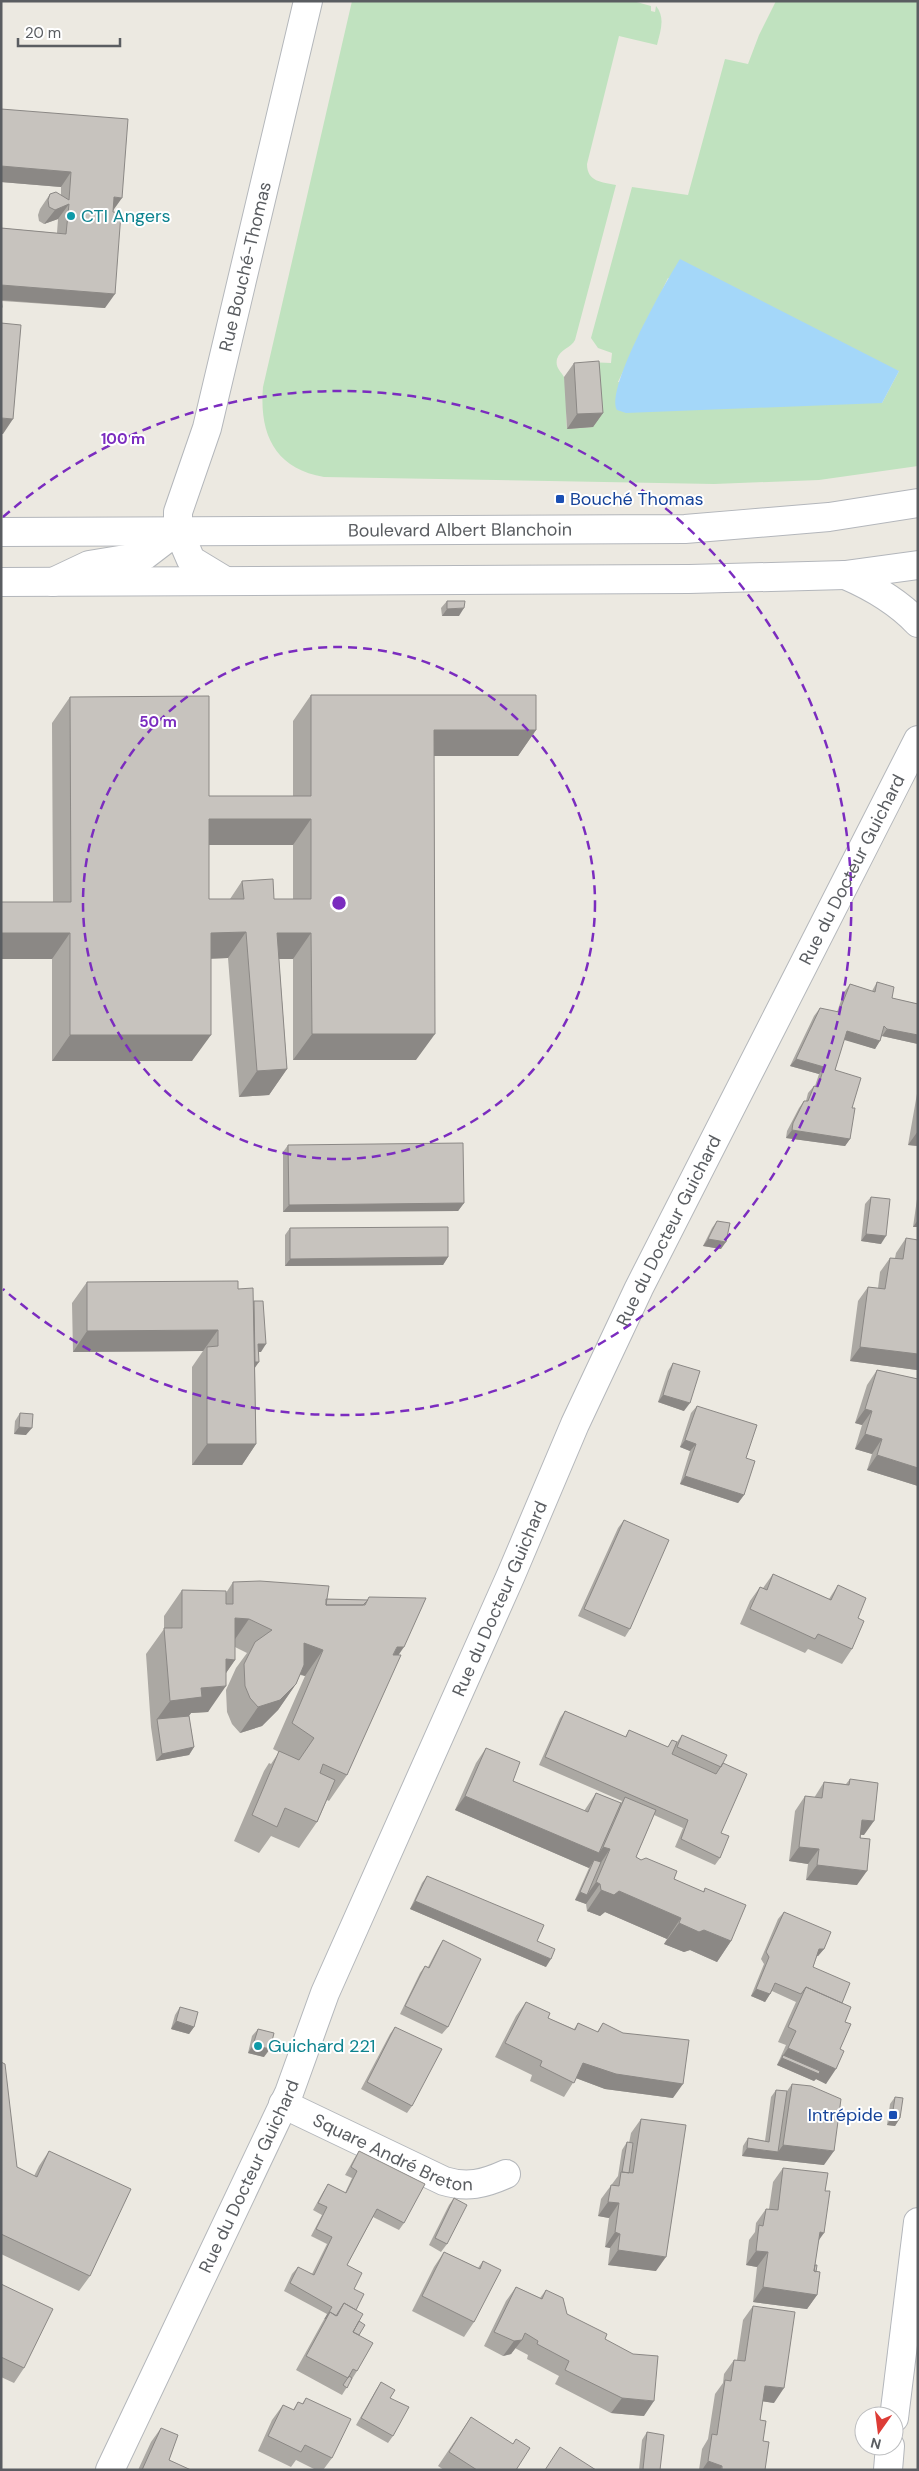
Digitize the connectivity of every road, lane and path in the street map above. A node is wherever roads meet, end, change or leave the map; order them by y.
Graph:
1 (308, 1) edge
2 (918, 502) edge
3 (178, 530) junction
4 (1, 532) edge
5 (918, 565) edge
6 (845, 575) junction
7 (224, 580) junction
8 (1, 582) edge
9 (54, 582) junction
10 (918, 623) edge
11 (918, 740) edge
12 (284, 2104) junction
13 (506, 2174) dead end
14 (918, 2222) edge
15 (910, 2351) edge
16 (897, 2406) edge
17 (889, 2456) edge
18 (110, 2470) edge
19 (888, 2470) edge

1 - 3 street, Rue Bouché-Thomas
2 - 3 street, Boulevard Albert Blanchoin
3 - 4 street, Boulevard Albert Blanchoin
3 - 7 street
3 - 9 street
5 - 6 street
6 - 7 street
6 - 10 street
7 - 9 street
8 - 9 street
11 - 12 street, Rue du Docteur Guichard
12 - 13 street, Square André Breton
12 - 18 street, Rue du Docteur Guichard
14 - 15 street
15 - 16 street
17 - 19 street

